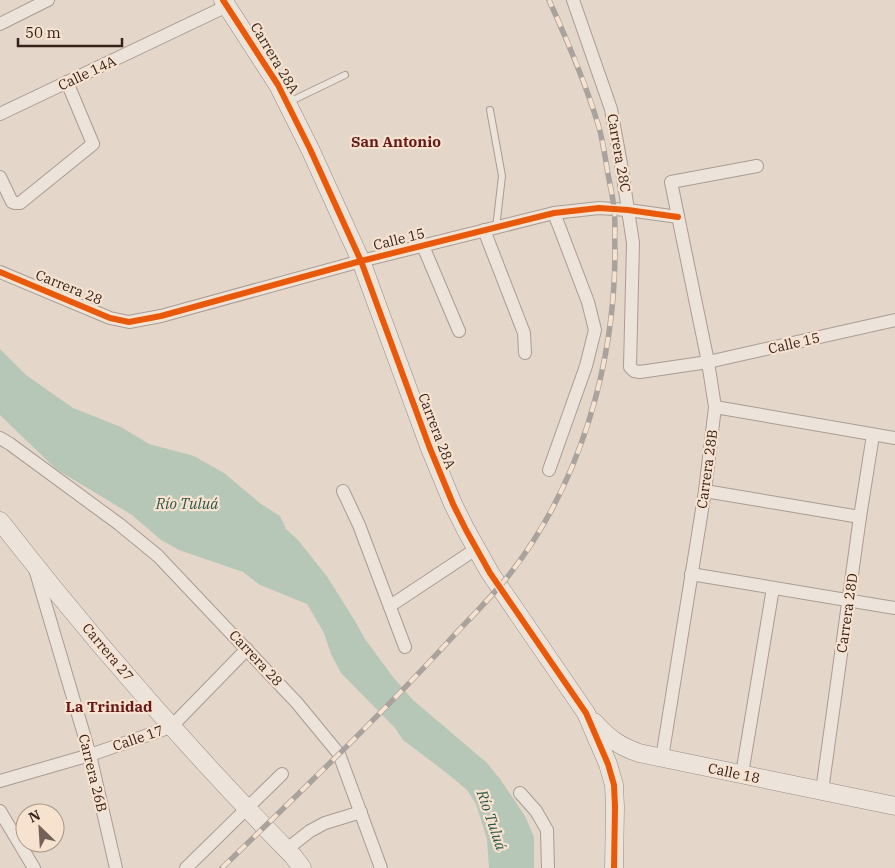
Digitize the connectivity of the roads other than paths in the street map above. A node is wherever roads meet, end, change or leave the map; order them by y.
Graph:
1 (48, 0) edge
2 (573, 0) edge
3 (225, 3) edge
4 (0, 24) edge
5 (345, 75) dead end
6 (66, 82) junction
7 (288, 103) junction
8 (490, 110) dead end
9 (0, 114) edge
10 (757, 166) dead end
11 (0, 177) edge
12 (628, 210) junction
13 (554, 213) junction
14 (678, 217) junction
15 (490, 229) junction
16 (423, 246) junction
17 (361, 261) junction
18 (0, 272) edge
19 (895, 320) edge
20 (129, 322) joint
21 (459, 331) dead end
22 (525, 353) dead end
23 (708, 362) junction
24 (634, 371) joint
25 (715, 407) junction
26 (873, 435) junction
27 (0, 438) edge
28 (895, 438) edge
29 (548, 470) dead end
30 (343, 491) dead end
31 (705, 491) junction
32 (860, 517) junction
33 (0, 521) edge
34 (476, 549) junction
35 (33, 564) junction
36 (691, 574) junction
37 (773, 588) junction
38 (848, 600) junction
39 (390, 606) junction
40 (895, 608) edge
41 (405, 647) dead end
42 (247, 649) junction
43 (586, 713) junction
44 (171, 727) junction
45 (638, 753) junction
46 (90, 755) junction
47 (662, 758) junction
48 (282, 774) dead end
49 (610, 774) junction
50 (742, 774) junction
51 (0, 780) edge
52 (822, 791) junction
53 (520, 793) dead end
54 (895, 806) edge
55 (247, 808) junction
56 (0, 811) edge
57 (361, 812) junction
58 (287, 850) junction
59 (34, 868) edge
60 (116, 868) edge
61 (186, 868) edge
62 (302, 868) edge
63 (381, 868) edge
64 (548, 868) edge
65 (614, 868) edge

1 - 4 street
2 - 12 street, Carrera 28C
3 - 6 street, Calle 14A
3 - 7 street, Carrera 28A
5 - 7 lane
6 - 9 street, Calle 14A
6 - 11 street
7 - 17 street, Carrera 28A
8 - 15 lane
10 - 14 street, Carrera 28B
12 - 13 street, Calle 15
12 - 14 street, Calle 15
12 - 24 street, Carrera 28C
13 - 15 street, Calle 15
13 - 29 street
14 - 23 street, Carrera 28B
15 - 16 street, Calle 15
15 - 22 street
16 - 17 street, Calle 15
16 - 21 street
17 - 20 street, Calle 15
17 - 34 street, Carrera 28A
18 - 20 street, Carrera 28
19 - 23 street, Calle 15
23 - 24 street, Calle 15
23 - 25 street, Carrera 28B
25 - 26 street
25 - 31 street, Carrera 28B
26 - 28 street
26 - 32 street, Carrera 28D
27 - 42 street, Carrera 28
30 - 39 street
31 - 32 street
31 - 36 street, Carrera 28B
32 - 38 street, Carrera 28D
33 - 35 street, Carrera 27
34 - 39 street
34 - 43 street, Carrera 28A
35 - 44 street, Carrera 27
35 - 46 street, Carrera 26B
36 - 37 street
36 - 47 street, Carrera 28B
37 - 38 street
37 - 50 street
38 - 40 street
38 - 52 street, Carrera 28D
39 - 41 street
42 - 44 street, Calle 17
42 - 57 street, Carrera 28
43 - 45 street, Calle 18
43 - 49 street, Carrera 28A
44 - 46 street, Calle 17
44 - 55 street, Carrera 27
45 - 47 street, Calle 18
45 - 49 street
46 - 51 street, Calle 17
46 - 60 street, Carrera 26B
47 - 50 street, Calle 18
48 - 55 street
49 - 65 street, Carrera 28A
50 - 52 street, Calle 18
52 - 54 street, Calle 18
53 - 64 street
55 - 58 street, Carrera 27
55 - 61 street
56 - 59 street
57 - 58 street
57 - 63 street, Carrera 28
58 - 62 street, Carrera 27

